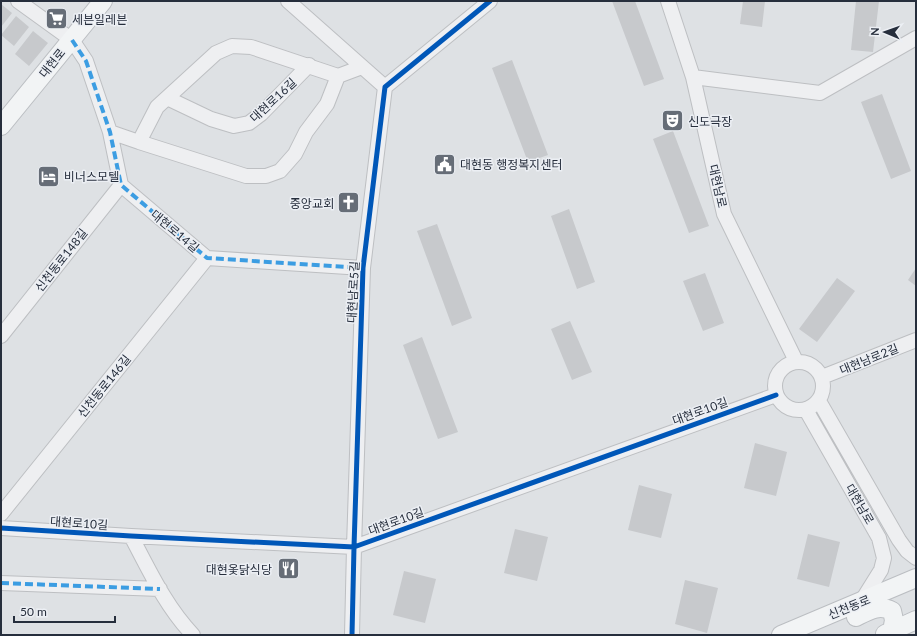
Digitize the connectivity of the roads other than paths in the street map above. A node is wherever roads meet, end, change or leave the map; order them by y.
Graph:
1 (18, 1) edge
2 (103, 1) edge
3 (288, 1) edge
4 (490, 1) edge
5 (668, 1) edge
6 (916, 38) edge
7 (72, 40) junction
8 (309, 66) junction
9 (362, 67) junction
10 (338, 76) junction
11 (693, 77) junction
12 (385, 87) junction
13 (167, 98) junction
14 (1, 126) edge
15 (110, 132) junction
16 (139, 142) junction
17 (121, 185) junction
18 (207, 258) junction
19 (363, 268) junction
20 (1, 336) edge
21 (916, 340) edge
22 (796, 361) junction
23 (822, 377) junction
24 (776, 394) junction
25 (819, 401) junction
26 (806, 410) junction
27 (1, 514) edge
28 (1, 528) edge
29 (130, 536) junction
30 (354, 547) junction
31 (916, 558) edge
32 (916, 578) edge
33 (1, 583) edge
34 (160, 589) junction
35 (862, 602) junction
36 (916, 620) edge
37 (887, 633) edge
38 (193, 635) edge
39 (352, 635) edge
40 (781, 635) edge
41 (813, 635) edge

1 - 7 street
2 - 7 main road, 대현로
3 - 9 street
4 - 12 street
5 - 11 street, 대현남로
6 - 11 street
7 - 14 main road, 대현로
7 - 15 street
8 - 10 street, 대현로16길
8 - 13 street, 대현로16길
8 - 13 street, 대현로16길
9 - 10 street
9 - 12 street
10 - 16 street
11 - 22 street, 대현남로
12 - 19 street, 대현남로5길
13 - 16 street, 대현로16길
15 - 16 street
15 - 17 street
17 - 18 street, 대현로14길
17 - 20 street, 신천동로148길
18 - 19 street, 대현로14길
18 - 27 street, 신천동로146길
19 - 30 street, 대현남로5길
21 - 23 street, 대현남로2길
22 - 23 street
22 - 24 street
23 - 25 street
24 - 26 street
24 - 30 street, 대현로10길
25 - 26 street
25 - 31 street, 대현남로
26 - 35 street, 대현남로
28 - 29 street, 대현로10길
29 - 30 street, 대현로10길
29 - 34 street
30 - 39 street, 대현남로5길
32 - 35 main road, 신천동로
33 - 34 street
34 - 38 street
35 - 40 main road, 신천동로
36 - 37 main road
37 - 41 main road

